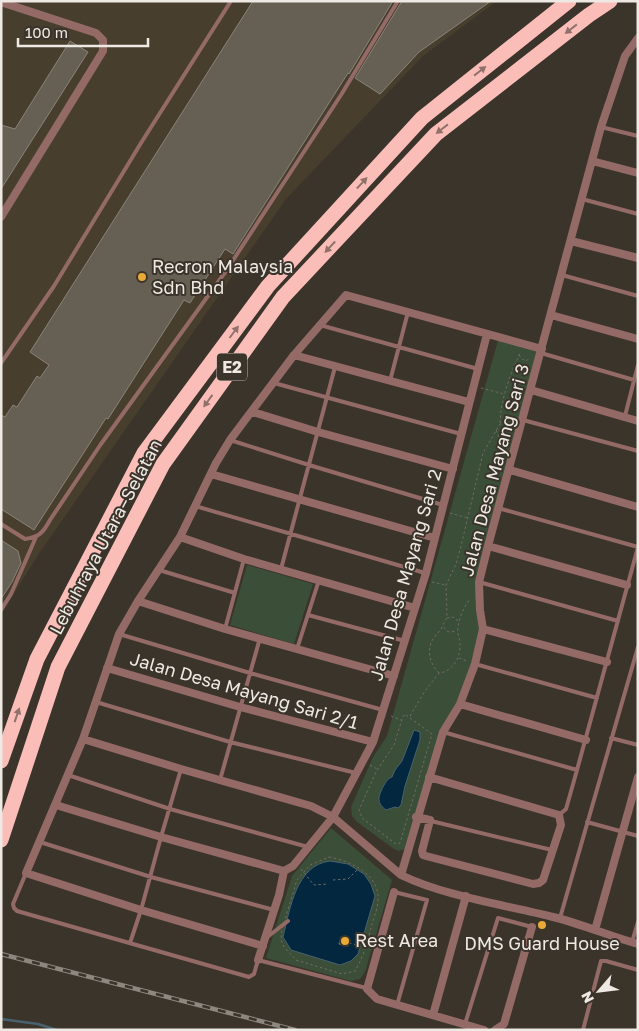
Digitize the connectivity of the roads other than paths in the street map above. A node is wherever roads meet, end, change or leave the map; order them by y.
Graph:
1 (231, 1) edge
2 (398, 1) edge
3 (569, 1) edge
4 (610, 1) edge
5 (1, 2) edge
6 (638, 38) edge
7 (601, 127) junction
8 (638, 136) edge
9 (592, 161) junction
10 (638, 173) edge
11 (582, 199) junction
12 (638, 214) edge
13 (1, 217) edge
14 (571, 241) junction
15 (638, 258) edge
16 (562, 275) junction
17 (638, 296) edge
18 (408, 312) junction
19 (551, 315) junction
20 (320, 325) junction
21 (487, 334) junction
22 (638, 339) edge
23 (399, 347) junction
24 (541, 351) junction
25 (294, 356) junction
26 (1, 363) edge
27 (638, 365) edge
28 (335, 366) junction
29 (478, 369) junction
30 (634, 380) junction
31 (390, 381) junction
32 (274, 383) junction
33 (531, 390) junction
34 (327, 397) junction
35 (470, 402) junction
36 (253, 412) junction
37 (624, 416) junction
38 (523, 420) junction
39 (638, 421) edge
40 (318, 432) junction
41 (461, 434) junction
42 (230, 440) junction
43 (638, 450) edge
44 (309, 465) junction
45 (453, 469) junction
46 (510, 470) junction
47 (210, 474) junction
48 (299, 500) junction
49 (195, 506) junction
50 (638, 506) edge
51 (443, 508) junction
52 (498, 508) junction
53 (1, 524) edge
54 (290, 534) junction
55 (180, 537) junction
56 (36, 538) junction
57 (435, 538) junction
58 (488, 546) junction
59 (638, 547) edge
60 (244, 559) junction
61 (281, 569) junction
62 (159, 570) junction
63 (425, 577) junction
64 (319, 580) junction
65 (479, 582) junction
66 (628, 585) junction
67 (235, 593) junction
68 (138, 601) junction
69 (415, 608) junction
70 (1, 610) edge
71 (308, 615) junction
72 (618, 621) junction
73 (483, 628) junction
74 (225, 629) junction
75 (118, 634) junction
76 (260, 638) junction
77 (404, 641) junction
78 (638, 647) edge
79 (297, 648) junction
80 (607, 662) junction
81 (475, 664) junction
82 (106, 668) junction
83 (250, 673) junction
84 (394, 676) junction
85 (597, 698) junction
86 (96, 702) junction
87 (460, 704) junction
88 (240, 707) junction
89 (383, 711) junction
90 (442, 732) junction
91 (611, 738) junction
92 (83, 739) junction
93 (586, 740) junction
94 (230, 742) junction
95 (373, 742) junction
96 (638, 745) edge
97 (1, 762) edge
98 (181, 770) junction
99 (578, 770) junction
100 (356, 773) junction
101 (68, 775) junction
102 (638, 777) edge
103 (429, 778) junction
104 (220, 780) junction
105 (56, 805) junction
106 (170, 809) junction
107 (558, 815) junction
108 (333, 817) junction
109 (416, 817) junction
110 (430, 820) junction
111 (587, 822) junction
112 (622, 831) junction
113 (638, 836) edge
114 (161, 837) junction
115 (1, 840) edge
116 (40, 842) junction
117 (308, 847) junction
118 (552, 850) junction
119 (284, 871) junction
120 (26, 873) junction
121 (401, 875) junction
122 (151, 877) junction
123 (394, 892) joint
124 (466, 896) junction
125 (141, 910) junction
126 (274, 910) junction
127 (560, 918) junction
128 (288, 921) dead end
129 (638, 922) edge
130 (532, 927) joint
131 (595, 930) junction
132 (264, 942) junction
133 (130, 943) junction
134 (635, 943) edge
135 (258, 960) junction
136 (638, 970) edge
137 (367, 989) junction
138 (398, 1005) junction
139 (433, 1015) junction
140 (465, 1024) junction
141 (484, 1030) edge
142 (494, 1030) edge
143 (583, 1030) edge

1 - 26 lane
2 - 56 lane
97 -> 3 highway, Lebuhraya Utara–Selatan / E2
4 -> 115 highway, Lebuhraya Utara–Selatan / E2
5 - 13 street
6 - 7 street, Jalan Desa Mayang Sari 3
7 - 8 lane
7 - 9 street, Jalan Desa Mayang Sari 3
9 - 10 street
9 - 11 street, Jalan Desa Mayang Sari 3
11 - 12 lane
11 - 14 street, Jalan Desa Mayang Sari 3
14 - 15 street
14 - 16 street, Jalan Desa Mayang Sari 3
16 - 17 lane
16 - 19 street, Jalan Desa Mayang Sari 3
18 - 20 street
18 - 21 street
18 - 23 lane
19 - 22 street
19 - 24 street, Jalan Desa Mayang Sari 3
20 - 23 lane
20 - 25 street
21 - 24 street
21 - 29 street, Jalan Desa Mayang Sari 2
23 - 29 lane
23 - 31 lane
24 - 30 lane
24 - 33 street, Jalan Desa Mayang Sari 3
25 - 28 street
25 - 32 street
27 - 30 lane
28 - 31 street
28 - 34 lane
29 - 35 street, Jalan Desa Mayang Sari 2
30 - 37 lane
31 - 35 street
32 - 34 lane
32 - 36 street
33 - 37 street
33 - 38 street, Jalan Desa Mayang Sari 3
34 - 40 lane
34 - 41 lane
35 - 41 street, Jalan Desa Mayang Sari 2
36 - 40 street
36 - 42 street
37 - 39 street
38 - 43 lane
38 - 46 street, Jalan Desa Mayang Sari 3
40 - 44 lane
40 - 45 street
41 - 45 street, Jalan Desa Mayang Sari 2
42 - 44 lane
42 - 47 street
44 - 48 lane
44 - 51 lane
45 - 51 street, Jalan Desa Mayang Sari 2
46 - 50 street
46 - 52 street, Jalan Desa Mayang Sari 3
47 - 48 street
47 - 49 street
48 - 54 lane
48 - 57 street
49 - 54 lane
49 - 55 street
51 - 57 street, Jalan Desa Mayang Sari 2
52 - 58 street, Jalan Desa Mayang Sari 3
52 - 59 lane
53 - 56 lane
54 - 61 lane
54 - 63 lane
55 - 60 street
55 - 62 street
56 - 70 lane
57 - 63 street, Jalan Desa Mayang Sari 2
58 - 65 street, Jalan Desa Mayang Sari 3
58 - 66 street
59 - 66 lane
60 - 61 street
60 - 67 lane
61 - 64 street
62 - 67 lane
62 - 68 street
63 - 69 street, Jalan Desa Mayang Sari 2
64 - 69 street
64 - 71 lane
65 - 72 lane
65 - 73 street, Jalan Desa Mayang Sari 3
66 - 72 lane
67 - 74 lane
68 - 74 street
68 - 75 street
69 - 77 street, Jalan Desa Mayang Sari 2
71 - 77 lane
71 - 79 lane
72 - 80 lane
73 - 80 street
73 - 81 street, Jalan Desa Mayang Sari 3
74 - 76 street
75 - 82 street
75 - 83 lane
76 - 79 street
76 - 83 lane
77 - 84 street, Jalan Desa Mayang Sari 2
78 - 91 lane
79 - 84 street
80 - 85 lane
81 - 85 lane
81 - 87 street, Jalan Desa Mayang Sari 3
82 - 86 street
82 - 88 street, Jalan Desa Mayang Sari 2/1
83 - 88 lane
83 - 89 lane
84 - 89 street, Jalan Desa Mayang Sari 2
85 - 93 lane
86 - 92 street
86 - 94 lane
87 - 90 street, Jalan Desa Mayang Sari 3
87 - 93 street
88 - 94 lane
88 - 95 street, Jalan Desa Mayang Sari 2/1
89 - 95 street, Jalan Desa Mayang Sari 2
90 - 99 lane
90 - 103 street, Jalan Desa Mayang Sari 3
91 - 96 lane
91 - 111 lane
92 - 98 street
92 - 101 street
93 - 99 lane
94 - 100 lane
94 - 104 lane
95 - 100 street, Jalan Desa Mayang Sari 2
98 - 104 street
98 - 106 lane
99 - 107 lane
100 - 108 street, Jalan Desa Mayang Sari 2
101 - 105 street
101 - 106 lane
102 - 112 street
103 - 107 street
103 - 109 street, Jalan Desa Mayang Sari 3
104 - 108 street
105 - 114 street
105 - 116 street
106 - 114 lane
106 - 117 lane
107 - 118 street
108 - 117 street, Jalan Desa Mayang Sari 2
108 - 121 street
109 - 110 street
109 - 121 street, Jalan Desa Mayang Sari 3
110 - 118 lane
110 - 118 street
111 - 112 lane
111 - 127 lane
112 - 113 lane
112 - 131 street
114 - 119 street
114 - 122 lane
116 - 120 street
116 - 122 lane
117 - 119 street, Jalan Desa Mayang Sari 2
119 - 126 street
120 - 125 street
120 - 133 lane
121 - 124 street
122 - 125 lane
122 - 126 lane
123 - 137 street
123 - 138 lane
124 - 127 street
124 - 139 street
125 - 132 street
125 - 133 lane
126 - 132 street
127 - 131 street
128 - 132 lane
129 - 134 lane
130 - 140 lane
130 - 142 street
131 - 134 street
132 - 135 street
133 - 135 lane
135 - 137 lane
136 - 143 lane
137 - 138 street
138 - 139 street
139 - 140 street
140 - 141 street

